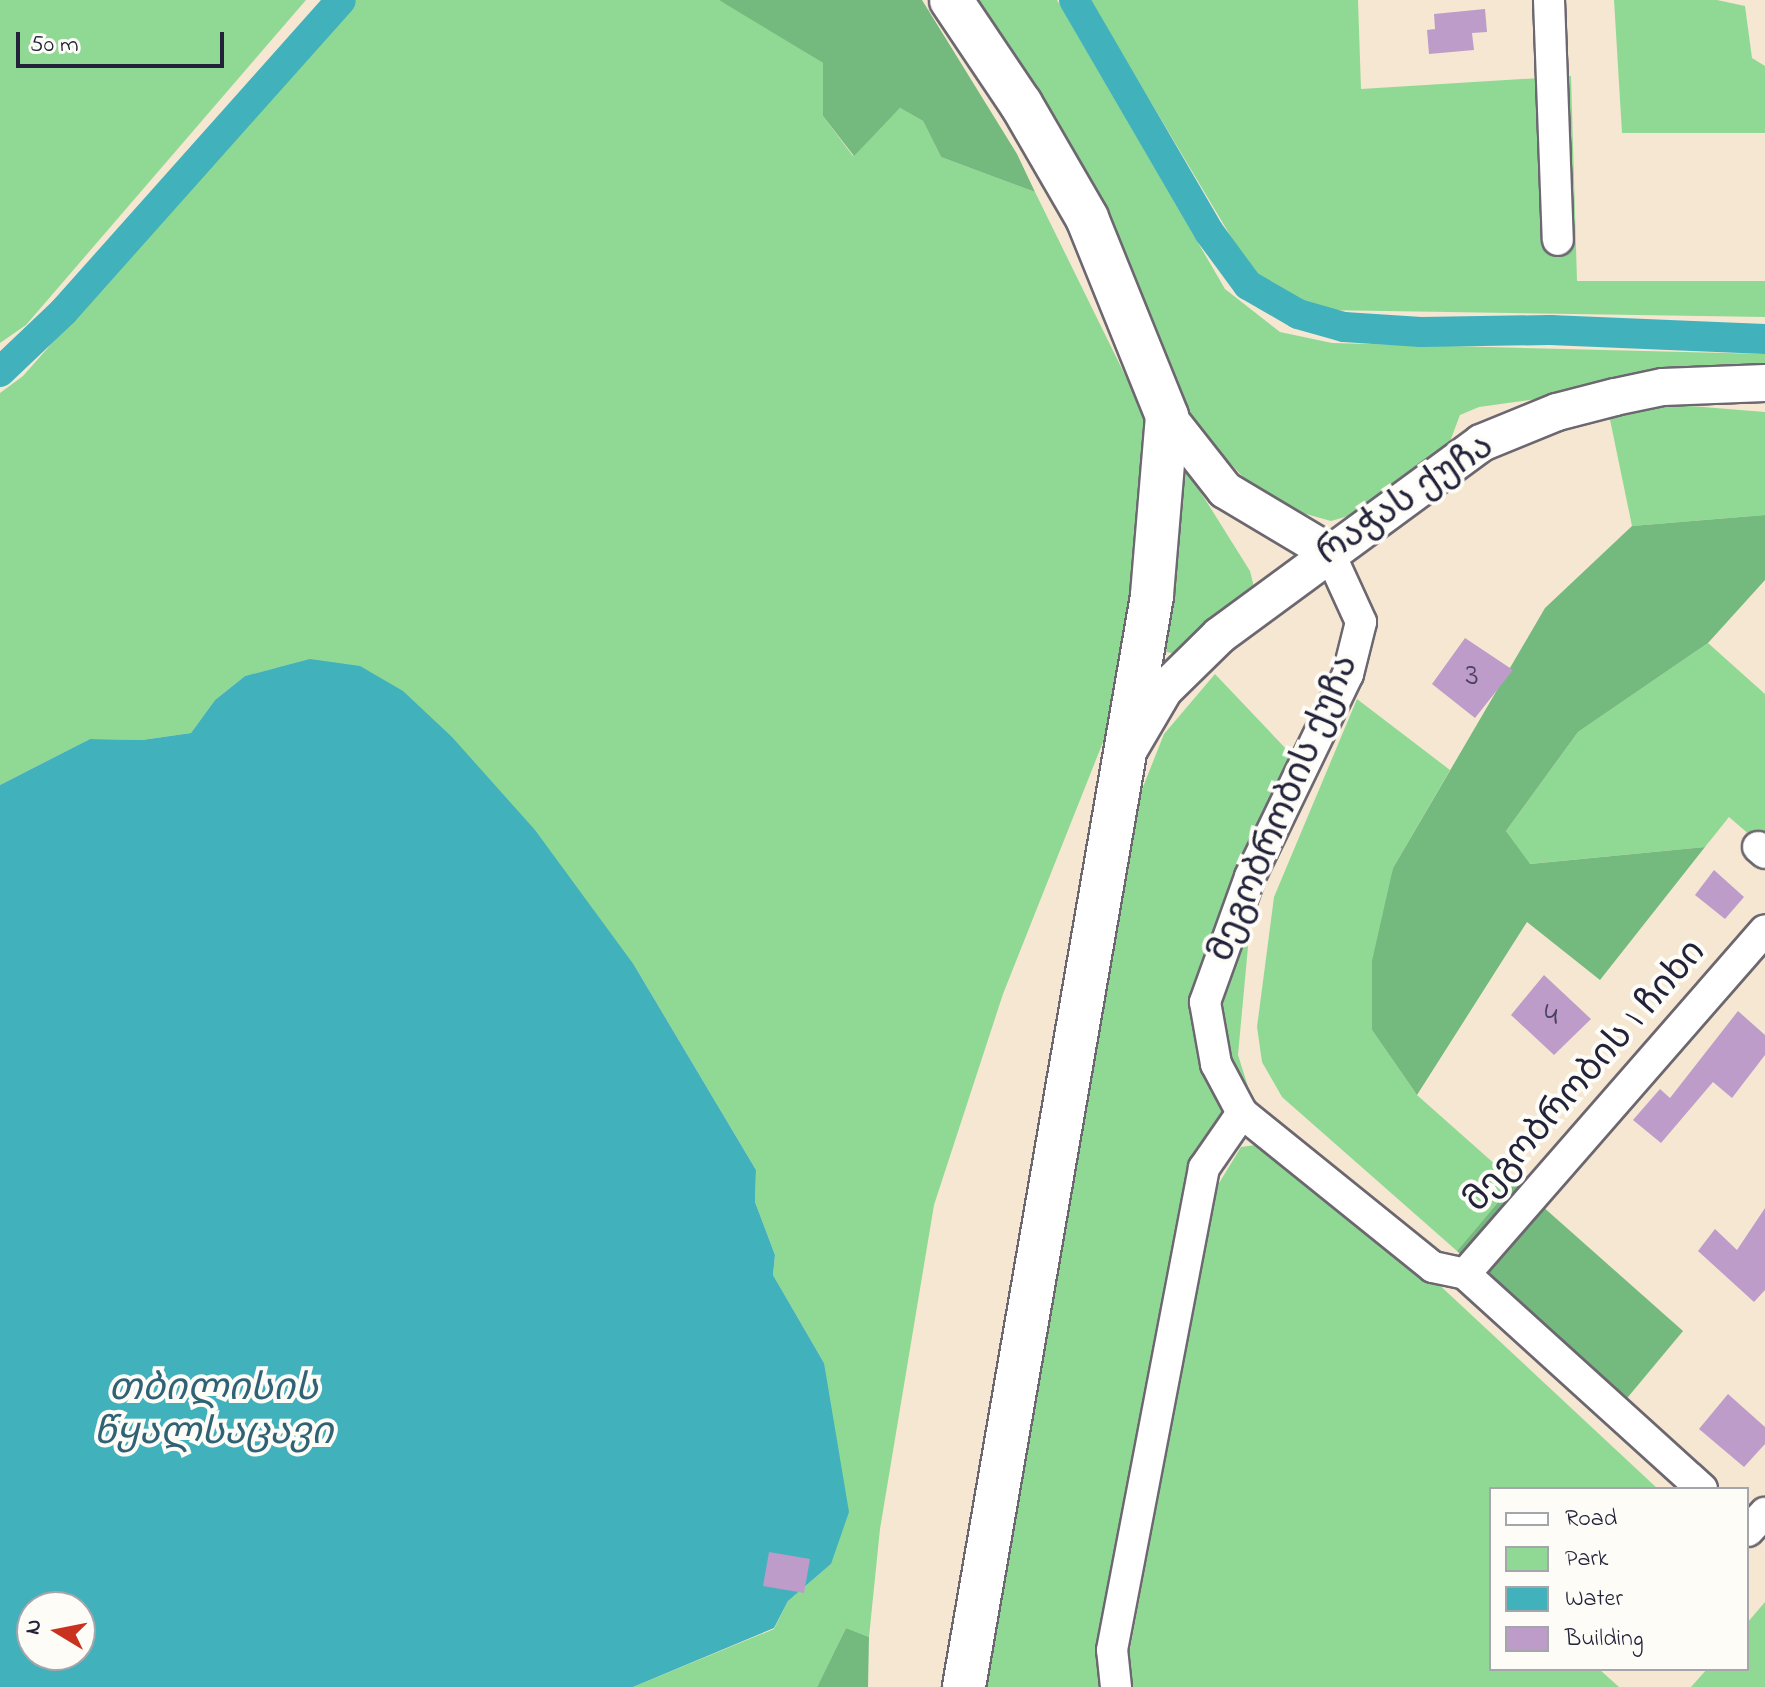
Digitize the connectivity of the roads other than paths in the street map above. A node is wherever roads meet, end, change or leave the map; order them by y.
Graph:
1 (951, 0) edge
2 (1549, 0) edge
3 (1558, 240) dead end
4 (1765, 383) edge
5 (1167, 416) junction
6 (1329, 552) junction
7 (1124, 758) junction
8 (1765, 930) edge
9 (1242, 1113) junction
10 (1465, 1274) junction
11 (1700, 1487) edge
12 (1765, 1513) edge
13 (1749, 1530) edge
14 (1749, 1532) edge
15 (1765, 1546) edge
16 (964, 1687) edge
17 (1116, 1687) edge

1 - 5 main road
2 - 3 street
4 - 6 street, რაჭას ქუჩა
5 - 6 street
5 - 7 main road
6 - 7 street, რაჭას ქუჩა
6 - 9 street, მეგობრობის ქუჩა
7 - 16 main road
8 - 10 street, მეგობრობის I ჩიხი
9 - 10 street, მეგობრობის ქუჩა
9 - 17 street
10 - 11 street, მეგობრობის ქუჩა
12 - 13 street
14 - 15 street

